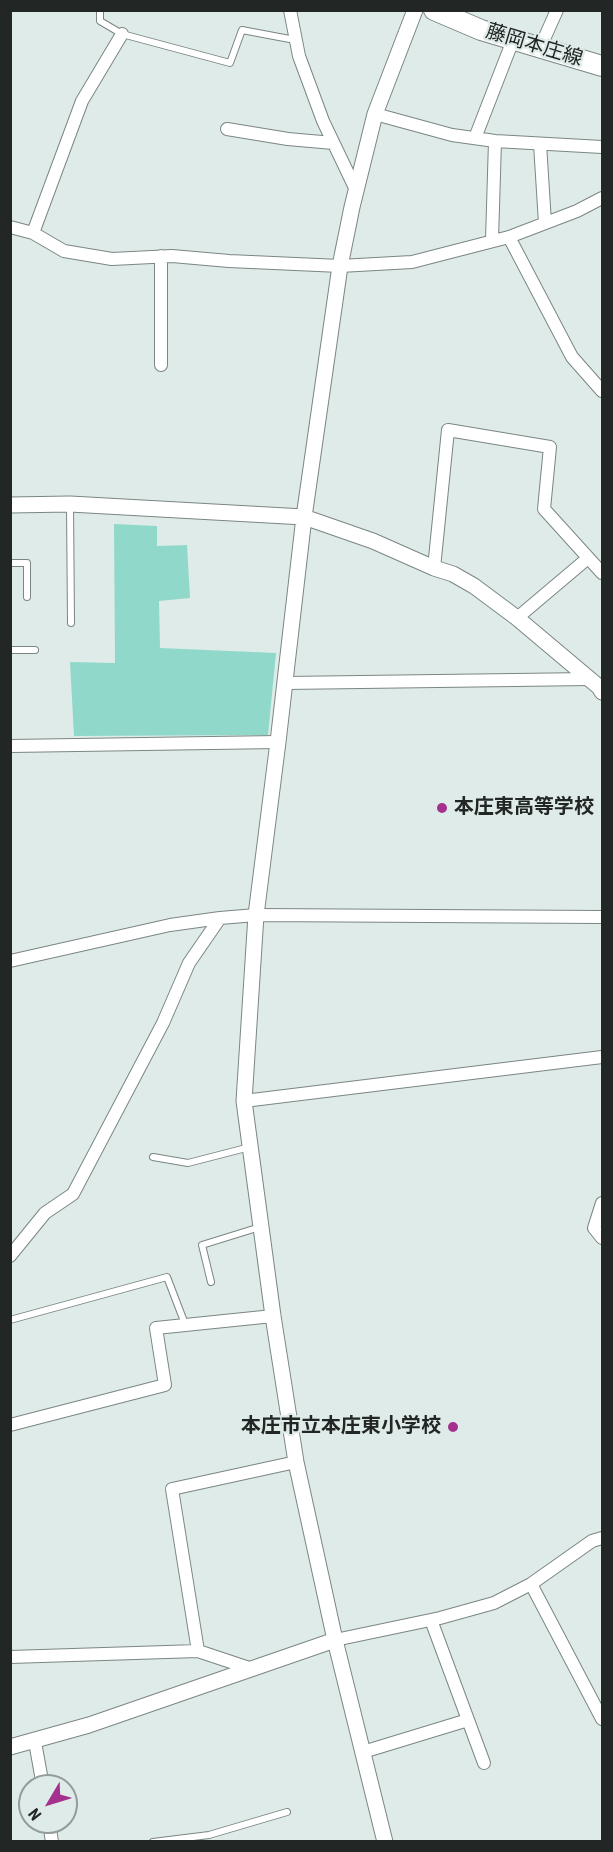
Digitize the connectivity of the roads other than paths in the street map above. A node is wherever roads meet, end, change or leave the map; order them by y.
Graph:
1 (100, 10) edge
2 (290, 10) edge
3 (415, 10) edge
4 (434, 10) edge
5 (557, 10) edge
6 (122, 34) junction
7 (295, 40) junction
8 (513, 40) junction
9 (540, 48) junction
10 (603, 66) edge
11 (375, 114) junction
12 (227, 129) dead end
13 (475, 138) junction
14 (495, 141) junction
15 (333, 143) junction
16 (540, 144) junction
17 (603, 147) edge
18 (356, 190) junction
19 (603, 198) edge
20 (545, 223) junction
21 (10, 227) edge
22 (33, 233) junction
23 (510, 237) junction
24 (492, 240) junction
25 (161, 256) junction
26 (340, 266) junction
27 (160, 365) dead end
28 (603, 391) edge
29 (70, 504) junction
30 (10, 505) edge
31 (304, 517) junction
32 (588, 558) junction
33 (10, 563) edge
34 (434, 568) junction
35 (603, 573) edge
36 (27, 597) dead end
37 (517, 618) junction
38 (71, 623) dead end
39 (10, 650) edge
40 (35, 650) dead end
41 (590, 680) junction
42 (285, 683) junction
43 (603, 692) edge
44 (278, 742) junction
45 (10, 746) edge
46 (256, 915) junction
47 (603, 917) edge
48 (220, 918) junction
49 (10, 961) edge
50 (603, 1057) edge
51 (244, 1101) junction
52 (250, 1146) junction
53 (153, 1157) dead end
54 (603, 1203) edge
55 (261, 1227) junction
56 (603, 1238) edge
57 (10, 1256) edge
58 (212, 1282) dead end
59 (273, 1316) junction
60 (10, 1320) edge
61 (185, 1325) junction
62 (10, 1425) edge
63 (296, 1462) junction
64 (603, 1538) edge
65 (531, 1584) junction
66 (430, 1620) junction
67 (335, 1640) junction
68 (198, 1651) junction
69 (10, 1657) edge
70 (252, 1669) junction
71 (603, 1719) edge
72 (468, 1720) junction
73 (35, 1742) junction
74 (10, 1748) edge
75 (363, 1752) junction
76 (483, 1763) dead end
77 (41, 1774) edge
78 (287, 1812) dead end
79 (153, 1842) edge
80 (385, 1842) edge

1 - 6 lane
2 - 7 street
3 - 11 street
4 - 8 main road, 藤岡本庄線
5 - 9 street
6 - 7 lane
6 - 22 street
7 - 15 street
8 - 9 main road, 藤岡本庄線
8 - 13 street
9 - 10 main road, 藤岡本庄線
11 - 13 street
11 - 18 street
12 - 15 street
13 - 14 street
14 - 16 street
14 - 24 street
15 - 18 street
16 - 17 street
16 - 20 street
18 - 26 street
19 - 20 street
20 - 23 street
21 - 22 street
22 - 25 street
23 - 24 street
23 - 28 street
24 - 26 street
25 - 26 street
25 - 27 street
26 - 31 street
29 - 30 street
29 - 31 street
29 - 38 lane
31 - 34 street
31 - 42 street
32 - 34 street
32 - 35 street
32 - 37 street
33 - 36 lane
34 - 37 street
37 - 41 street
39 - 40 lane
41 - 42 street
41 - 43 street
42 - 44 street
44 - 45 street
44 - 46 street
46 - 47 street
46 - 48 street
46 - 51 street
48 - 49 street
48 - 57 street
50 - 51 street
51 - 52 street
52 - 53 lane
52 - 55 street
54 - 56 street
55 - 58 lane
55 - 59 street
59 - 61 street
59 - 63 street
60 - 61 lane
61 - 62 street
63 - 67 street
63 - 68 street
64 - 65 street
65 - 66 street
65 - 71 street
66 - 67 street
66 - 72 street
67 - 70 street
67 - 75 street
68 - 69 street
68 - 70 street
70 - 73 street
72 - 75 street
72 - 76 street
73 - 74 street
73 - 77 street
75 - 80 street
78 - 79 lane

